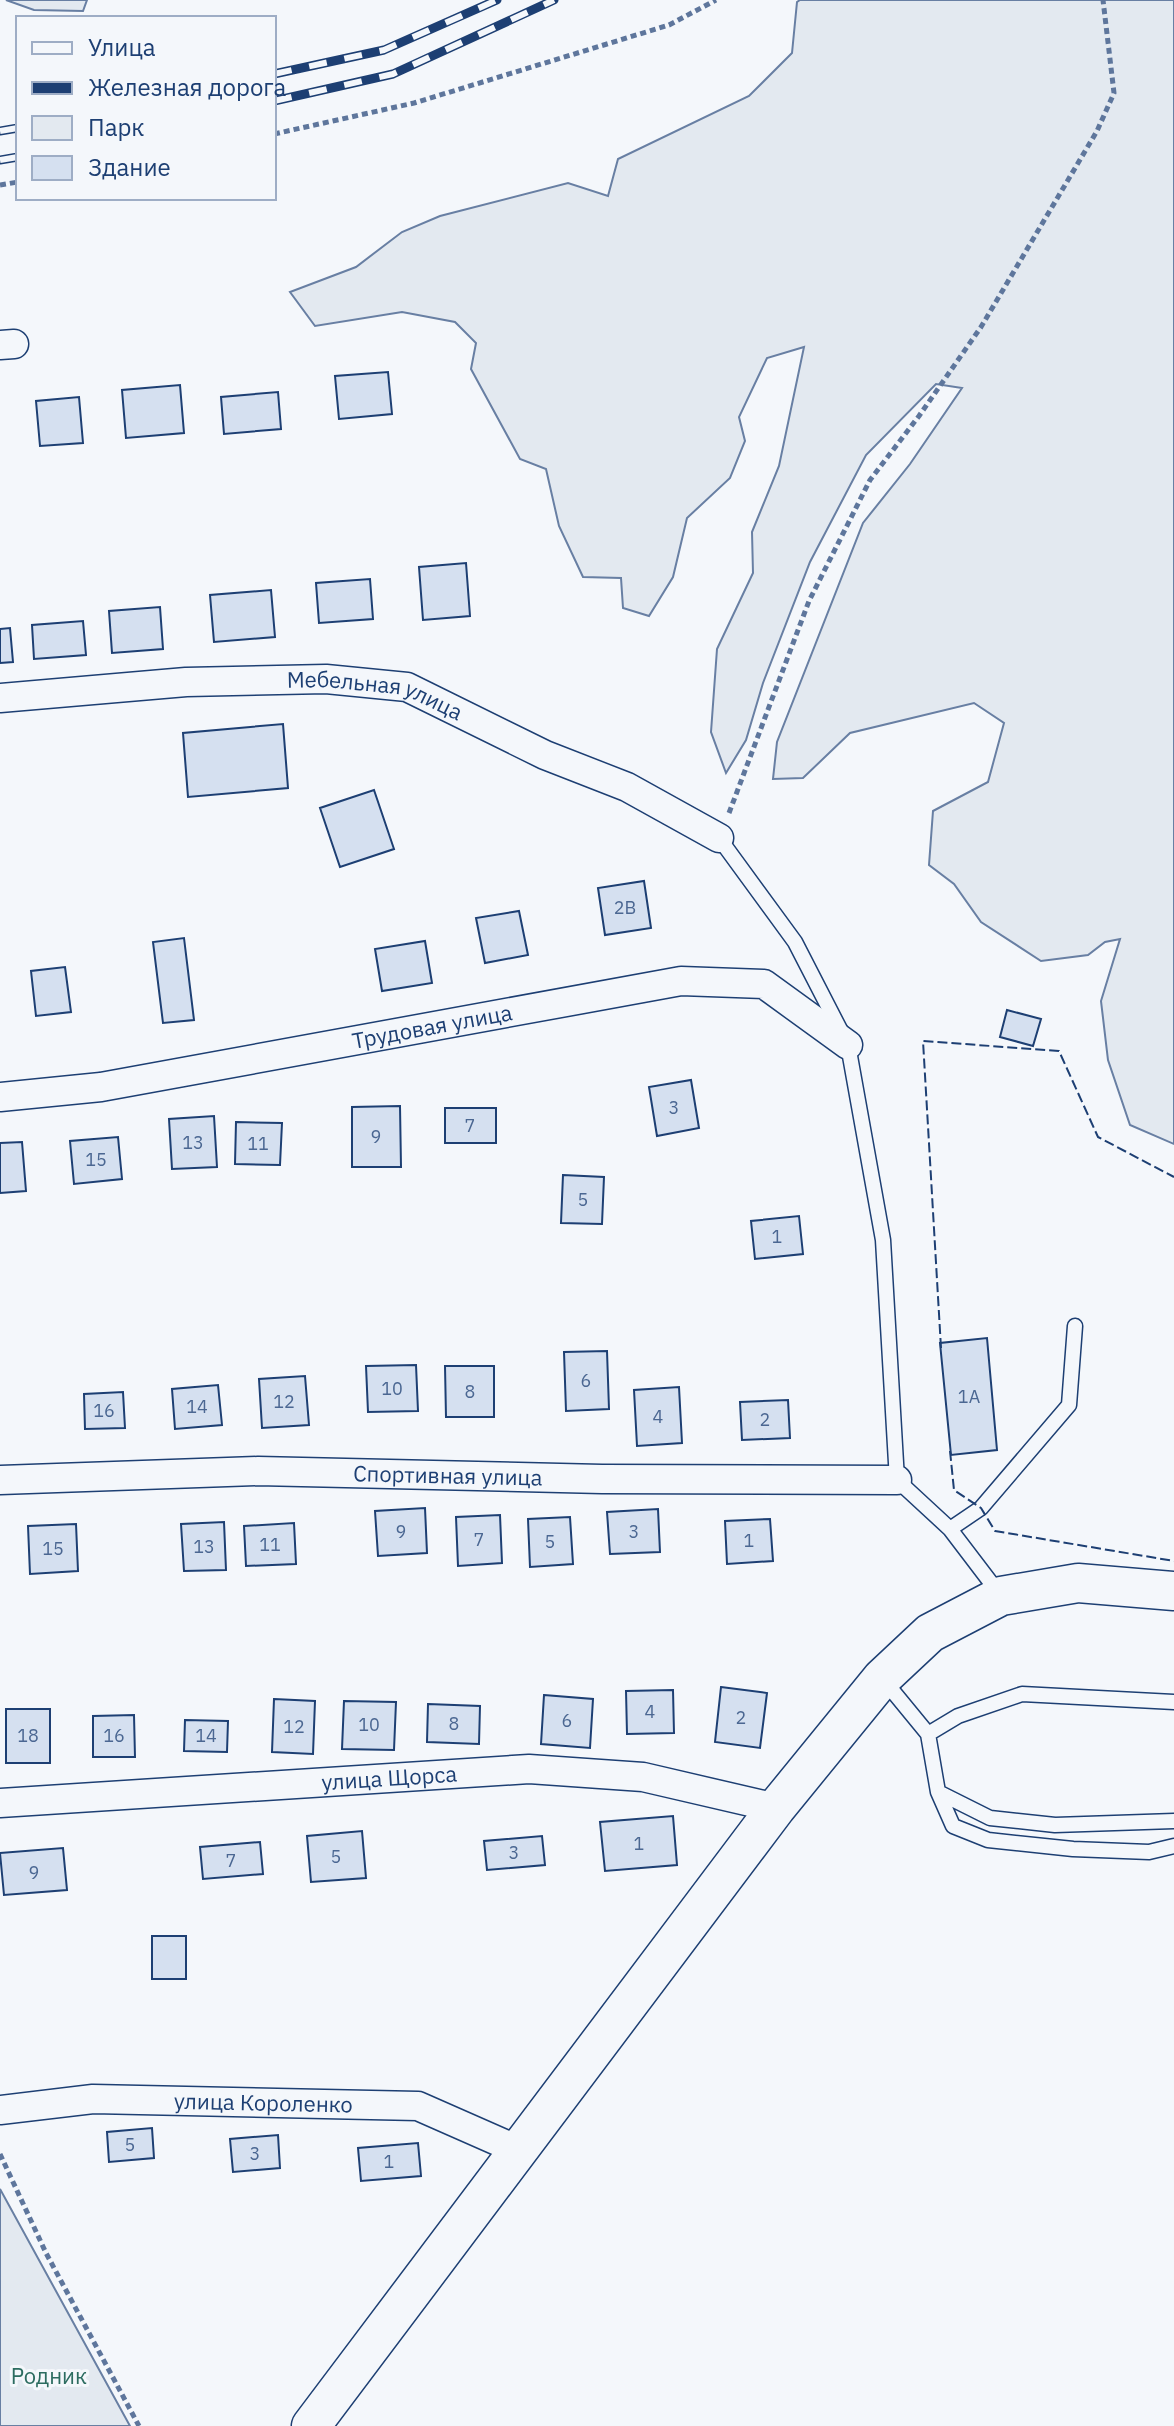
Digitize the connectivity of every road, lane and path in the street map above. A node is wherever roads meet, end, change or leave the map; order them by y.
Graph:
1 (716, 0) edge
2 (1103, 0) edge
3 (276, 134) edge
4 (0, 698) edge
5 (719, 838) junction
6 (848, 1045) junction
7 (0, 1097) edge
8 (1075, 1326) dead end
9 (0, 1480) edge
10 (897, 1480) junction
11 (950, 1529) junction
12 (1174, 1591) edge
13 (1001, 1596) junction
14 (882, 1678) junction
15 (1174, 1702) edge
16 (928, 1734) junction
17 (938, 1792) junction
18 (0, 1803) edge
19 (776, 1808) junction
20 (1174, 1821) edge
21 (1174, 1846) edge
22 (0, 2110) edge
23 (518, 2150) junction
24 (0, 2154) edge
25 (139, 2426) edge
26 (311, 2426) edge

1 - 3 path
2 - 5 path
4 - 5 street, Мебельная улица
5 - 6 lane
6 - 7 street, Трудовая улица
6 - 10 lane
8 - 11 lane
9 - 10 street, Спортивная улица
10 - 11 lane
11 - 13 lane
12 - 13 main road
13 - 14 main road
14 - 16 lane
14 - 19 main road
15 - 16 lane
16 - 17 lane
17 - 20 lane
17 - 21 lane
18 - 19 street, улица Щорса
19 - 23 main road
22 - 23 street, улица Короленко
23 - 26 main road
24 - 25 path

